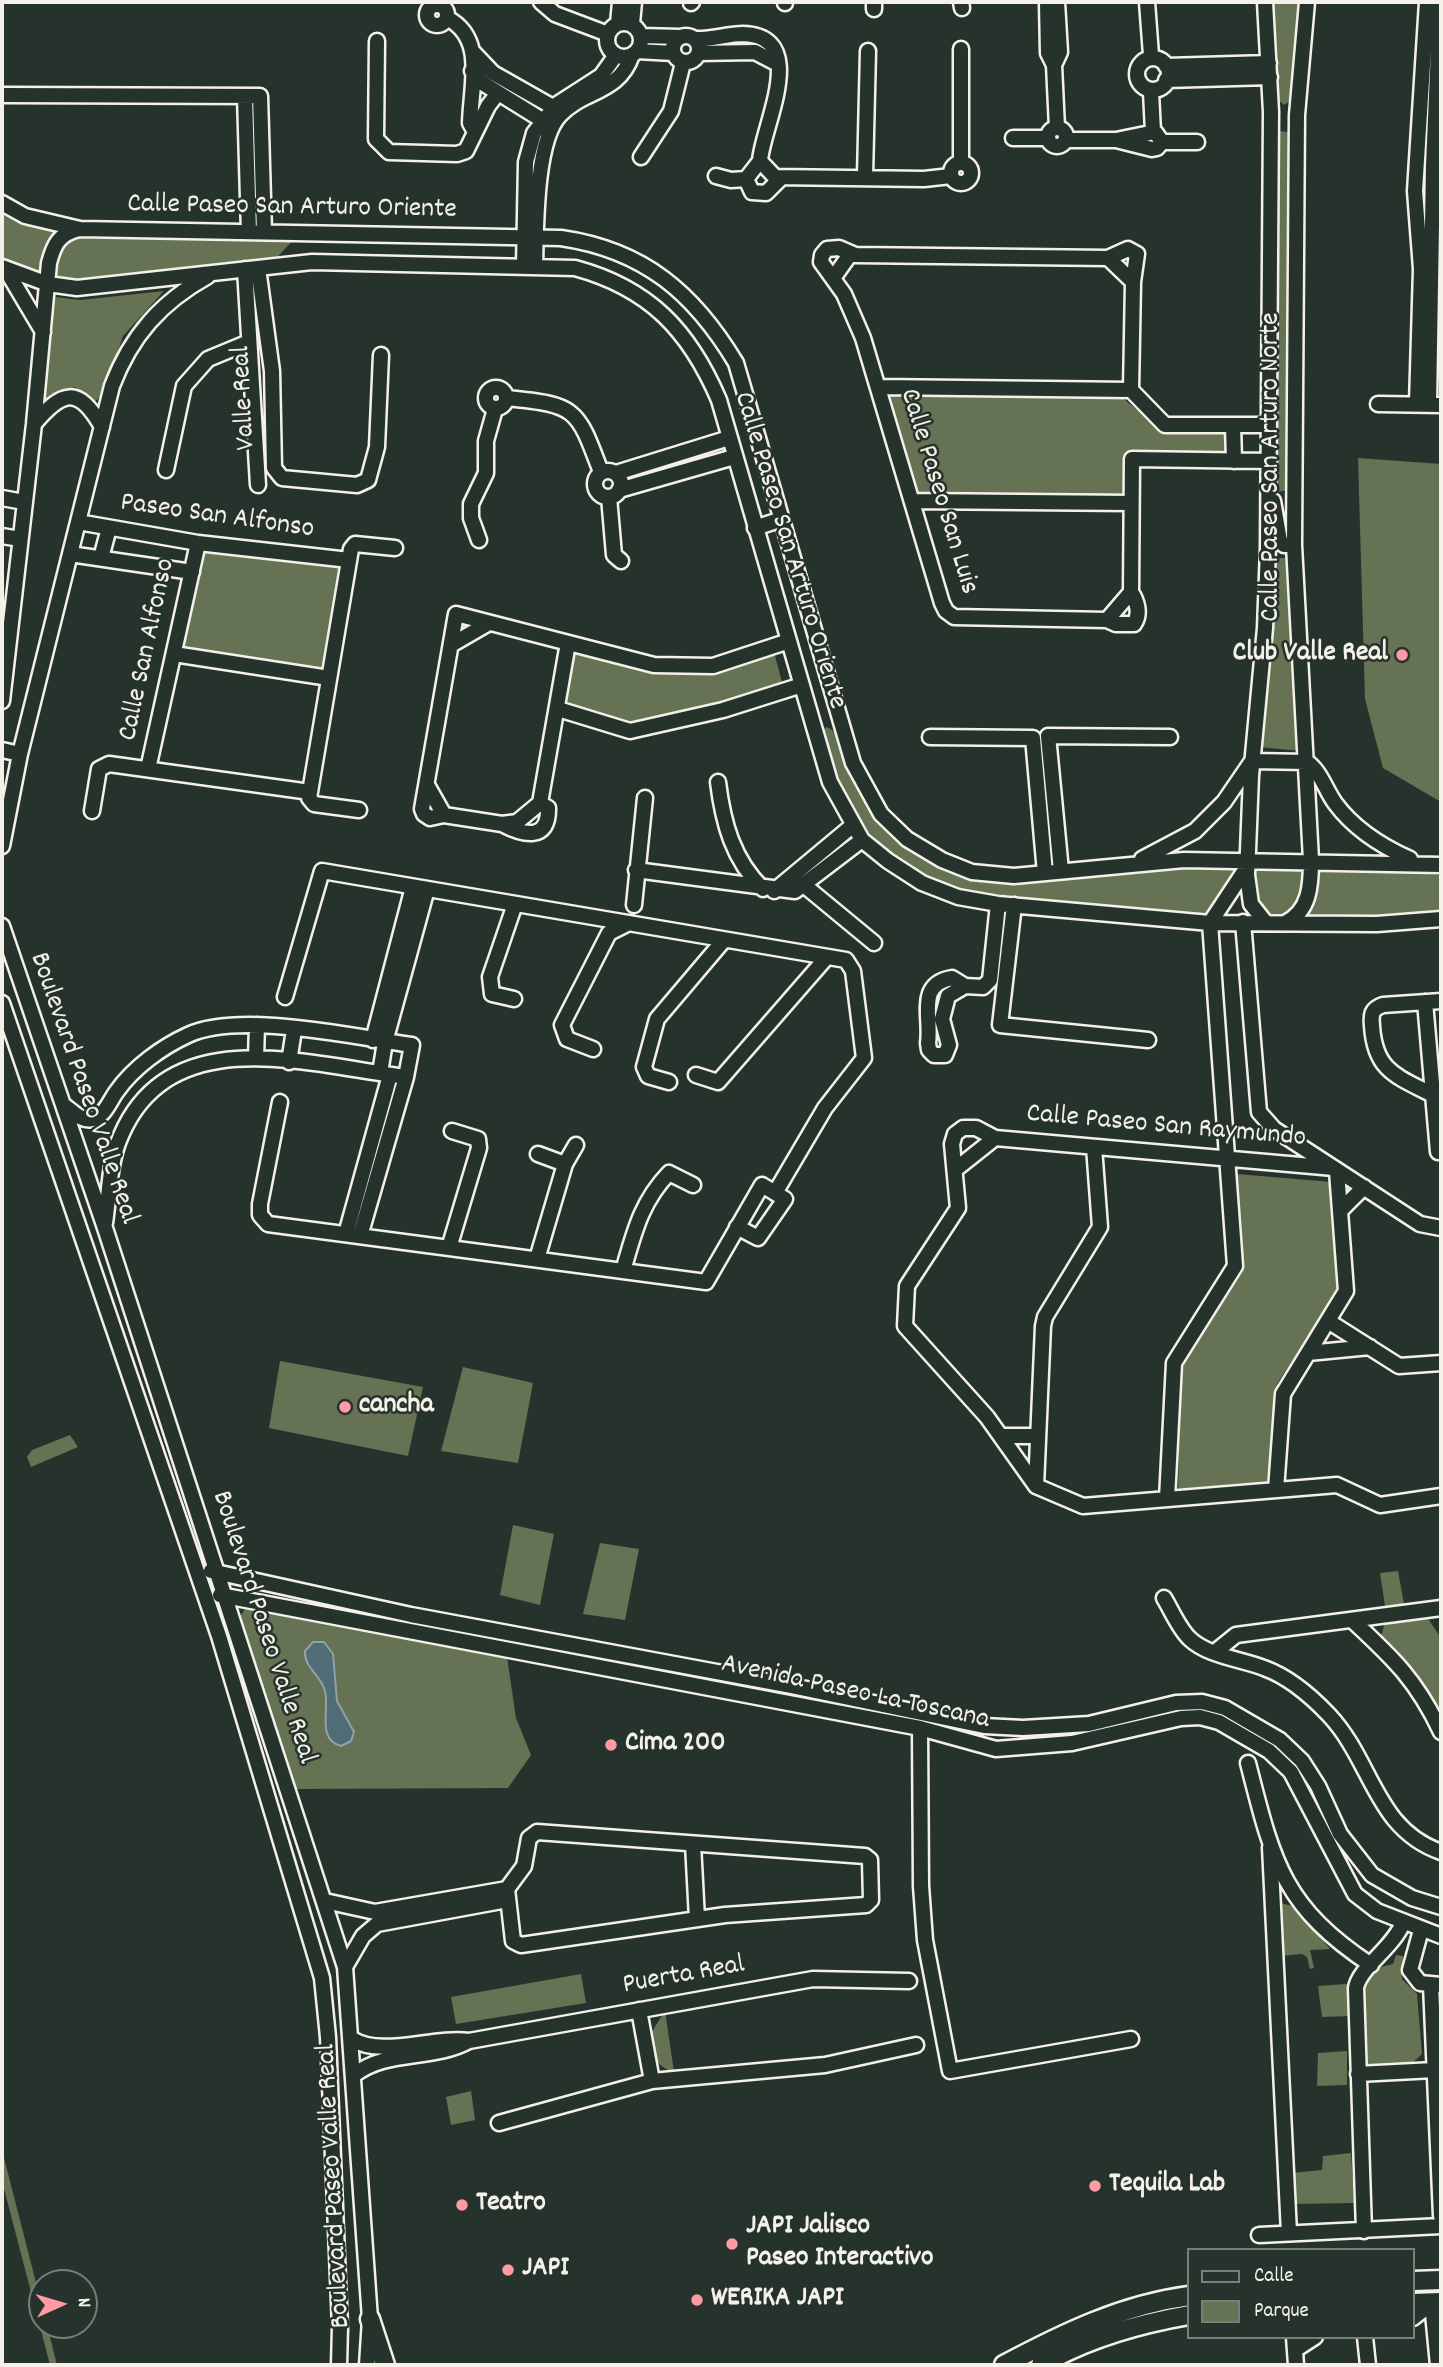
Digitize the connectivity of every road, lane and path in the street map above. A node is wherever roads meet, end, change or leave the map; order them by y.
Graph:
1 (541, 2) edge
2 (620, 2) edge
3 (634, 2) edge
4 (1047, 2) edge
5 (1057, 2) edge
6 (1147, 2) edge
7 (1265, 2) edge
8 (1307, 2) edge
9 (1427, 2) edge
10 (1440, 2) edge
11 (432, 4) edge
12 (556, 8) edge
13 (625, 29) junction
14 (377, 41) dead end
15 (691, 43) junction
16 (961, 49) dead end
17 (868, 51) dead end
18 (474, 53) junction
19 (634, 53) junction
20 (616, 54) junction
21 (1151, 55) junction
22 (678, 58) junction
23 (1431, 58) junction
24 (1054, 65) junction
25 (1269, 70) junction
26 (472, 71) junction
27 (1166, 73) junction
28 (521, 88) junction
29 (1151, 92) junction
30 (498, 93) junction
31 (5, 95) dead end
32 (513, 102) junction
33 (553, 107) junction
34 (1271, 112) junction
35 (542, 120) junction
36 (475, 132) junction
37 (1052, 133) junction
38 (1158, 137) junction
39 (1013, 138) dead end
40 (1196, 142) dead end
41 (641, 157) dead end
42 (1297, 160) junction
43 (763, 166) junction
44 (716, 176) dead end
45 (865, 176) junction
46 (1417, 176) junction
47 (781, 178) junction
48 (746, 180) junction
49 (1436, 186) edge
50 (2, 203) edge
51 (1416, 206) junction
52 (1433, 206) junction
53 (80, 229) junction
54 (257, 232) junction
55 (331, 235) junction
56 (530, 238) junction
57 (851, 253) junction
58 (1108, 258) junction
59 (331, 262) junction
60 (3, 267) edge
61 (529, 267) junction
62 (251, 268) junction
63 (215, 272) junction
64 (834, 277) junction
65 (1133, 282) junction
66 (48, 284) junction
67 (1426, 288) junction
68 (43, 332) junction
69 (249, 342) junction
70 (381, 355) dead end
71 (878, 387) junction
72 (1131, 390) junction
73 (1378, 404) dead end
74 (1429, 404) edge
75 (34, 424) junction
76 (1233, 425) junction
77 (1269, 425) junction
78 (102, 427) junction
79 (729, 438) junction
80 (734, 457) junction
81 (1234, 461) junction
82 (1269, 461) junction
83 (166, 470) dead end
84 (609, 473) junction
85 (258, 485) dead end
86 (614, 493) junction
87 (1269, 494) junction
88 (2, 498) edge
89 (912, 501) junction
90 (24, 502) junction
91 (1131, 503) junction
92 (782, 519) junction
93 (78, 522) junction
94 (109, 528) junction
95 (755, 528) junction
96 (2, 536) edge
97 (20, 539) junction
98 (480, 540) dead end
99 (198, 542) junction
100 (1294, 545) junction
101 (395, 548) dead end
102 (70, 554) junction
103 (101, 558) junction
104 (349, 561) junction
105 (621, 561) dead end
106 (192, 572) junction
107 (1131, 592) junction
108 (1107, 620) junction
109 (489, 623) junction
110 (789, 641) junction
111 (568, 643) junction
112 (451, 645) junction
113 (174, 654) junction
114 (329, 678) junction
115 (803, 685) junction
116 (2, 701) edge
117 (558, 709) junction
118 (840, 718) junction
119 (814, 727) junction
120 (930, 737) dead end
121 (1170, 737) dead end
122 (2, 750) edge
123 (20, 754) junction
124 (1252, 761) junction
125 (1307, 762) junction
126 (148, 769) junction
127 (718, 782) dead end
128 (310, 792) junction
129 (645, 798) dead end
130 (540, 803) junction
131 (359, 810) dead end
132 (92, 811) dead end
133 (7, 812) edge
134 (502, 824) junction
135 (852, 826) junction
136 (862, 840) junction
137 (2, 846) edge
138 (735, 852) junction
139 (1311, 860) junction
140 (1248, 862) junction
141 (1418, 862) junction
142 (1128, 865) junction
143 (1441, 865) edge
144 (636, 870) junction
145 (1061, 871) junction
146 (1045, 873) junction
147 (729, 884) junction
148 (805, 886) junction
149 (420, 888) junction
150 (769, 890) junction
151 (514, 904) junction
152 (998, 904) junction
153 (634, 905) dead end
154 (1014, 905) junction
155 (575, 913) junction
156 (1441, 919) edge
157 (1243, 922) junction
158 (629, 923) junction
159 (1210, 923) junction
160 (1266, 923) junction
161 (1285, 923) junction
162 (2, 926) edge
163 (609, 933) junction
164 (724, 940) junction
165 (874, 943) dead end
166 (827, 957) junction
167 (965, 986) junction
168 (285, 997) dead end
169 (514, 999) dead end
170 (1441, 1001) edge
171 (1425, 1002) junction
172 (2, 1003) edge
173 (257, 1025) junction
174 (294, 1030) junction
175 (1148, 1040) dead end
176 (379, 1041) junction
177 (593, 1049) dead end
178 (256, 1058) junction
179 (289, 1062) junction
180 (385, 1074) junction
181 (696, 1075) dead end
182 (406, 1077) junction
183 (56, 1079) junction
184 (669, 1082) dead end
185 (30, 1089) junction
186 (1433, 1095) junction
187 (280, 1102) dead end
188 (64, 1105) junction
189 (452, 1131) dead end
190 (995, 1138) junction
191 (576, 1145) dead end
192 (1094, 1147) junction
193 (1438, 1152) dead end
194 (538, 1154) dead end
195 (1227, 1159) junction
196 (565, 1164) junction
197 (956, 1169) junction
198 (1336, 1169) junction
199 (692, 1185) dead end
200 (1364, 1187) junction
201 (775, 1193) junction
202 (1341, 1210) junction
203 (737, 1227) junction
204 (105, 1228) junction
205 (1441, 1228) edge
206 (353, 1235) junction
207 (449, 1248) junction
208 (537, 1259) junction
209 (623, 1271) junction
210 (1328, 1321) junction
211 (1370, 1348) junction
212 (1308, 1353) junction
213 (1441, 1363) edge
214 (1001, 1436) junction
215 (1038, 1436) junction
216 (1036, 1486) junction
217 (1276, 1490) junction
218 (1441, 1496) edge
219 (1167, 1499) junction
220 (196, 1569) junction
221 (219, 1573) junction
222 (204, 1593) junction
223 (225, 1596) junction
224 (1164, 1598) dead end
225 (1441, 1608) edge
226 (411, 1615) junction
227 (1384, 1617) junction
228 (1353, 1621) junction
229 (408, 1631) junction
230 (1377, 1644) junction
231 (590, 1649) junction
232 (1215, 1652) junction
233 (621, 1655) junction
234 (585, 1666) junction
235 (695, 1669) junction
236 (618, 1673) junction
237 (726, 1674) junction
238 (691, 1685) junction
239 (722, 1691) junction
240 (1070, 1726) junction
241 (920, 1728) junction
242 (1441, 1732) edge
243 (1072, 1743) junction
244 (1248, 1763) dead end
245 (693, 1844) junction
246 (1269, 1847) junction
247 (1441, 1852) edge
248 (1394, 1889) junction
249 (507, 1895) junction
250 (1294, 1895) junction
251 (325, 1901) junction
252 (1272, 1901) junction
253 (1441, 1907) edge
254 (1377, 1911) junction
255 (697, 1919) junction
256 (1403, 1923) junction
257 (1421, 1930) junction
258 (1441, 1936) edge
259 (1371, 1965) junction
260 (345, 1967) junction
261 (909, 1982) dead end
262 (1436, 1985) edge
263 (639, 2010) junction
264 (352, 2039) junction
265 (1131, 2039) dead end
266 (916, 2045) dead end
267 (414, 2050) junction
268 (1434, 2070) junction
269 (1358, 2074) junction
270 (354, 2075) junction
271 (652, 2081) junction
272 (499, 2123) dead end
273 (1441, 2216) edge
274 (1441, 2226) edge
275 (1363, 2231) junction
276 (1289, 2233) junction
277 (1259, 2235) dead end
278 (1441, 2280) edge
279 (1415, 2281) edge
280 (1188, 2295) edge
281 (1437, 2302) edge
282 (1415, 2303) edge
283 (1188, 2315) edge
284 (1415, 2317) edge
285 (370, 2319) junction
286 (1365, 2339) edge
287 (1295, 2343) edge
288 (339, 2365) edge
289 (367, 2365) edge
290 (385, 2365) edge
291 (1004, 2365) edge
292 (1041, 2365) edge
293 (1296, 2365) edge
294 (1368, 2365) edge
295 (1438, 2365) edge

1 - 12 street
2 - 13 street
3 - 13 street
4 - 24 street
5 - 24 street
6 - 21 street
7 - 25 street, Calle Paseo San Arturo Norte
8 - 42 street, Calle Paseo San Arturo Norte
9 - 23 street
10 - 23 street
11 - 18 street
12 - 13 street
13 - 15 street
13 - 19 street
13 - 20 street
14 - 36 street
15 - 22 street
15 - 22 street
15 - 43 street
16 - 45 street
17 - 45 street
18 - 26 street
18 - 28 street
19 - 20 street
19 - 22 street
19 - 56 street
20 - 33 street
21 - 27 street
21 - 29 street
22 - 41 street
23 - 46 street
23 - 49 street
24 - 37 street
25 - 27 street
25 - 34 street, Calle Paseo San Arturo Norte
26 - 30 street
26 - 36 street
27 - 29 street
28 - 32 street
28 - 33 street
29 - 38 street
30 - 32 street
30 - 36 street
31 - 54 street
32 - 35 street
33 - 35 street
34 - 42 street
34 - 77 street, Calle Paseo San Arturo Norte
35 - 56 street
37 - 38 street
37 - 39 street
38 - 40 street
42 - 100 street, Calle Paseo San Arturo Norte
43 - 47 street
43 - 48 street
44 - 48 street
45 - 47 street
46 - 49 street
46 - 51 street
47 - 48 street
49 - 52 street
50 - 53 street, Calle Paseo San Arturo Oriente
51 - 52 street
51 - 67 street
52 - 67 street
53 - 54 street, Calle Paseo San Arturo Oriente
53 - 66 street
54 - 55 street, Calle Paseo San Arturo Oriente
55 - 56 street, Calle Paseo San Arturo Oriente
55 - 59 street
56 - 61 street
56 - 92 street, Calle Paseo San Arturo Oriente
57 - 58 street, Calle Paseo San Luis
57 - 64 street
57 - 64 street, Calle Paseo San Luis
58 - 65 street
58 - 65 street, Calle Paseo San Luis
59 - 61 street, Calle Paseo San Arturo Oriente
59 - 62 street, Calle Paseo San Arturo Oriente
60 - 66 street, Calle Paseo San Arturo Oriente
60 - 68 street
61 - 79 street, Calle Paseo San Arturo Oriente
62 - 63 street, Calle Paseo San Arturo Oriente
62 - 69 street
62 - 70 street, Valle Real
63 - 66 street, Calle Paseo San Arturo Oriente
63 - 78 street
64 - 71 street, Calle Paseo San Luis
65 - 72 street, Calle Paseo San Luis
66 - 68 street
67 - 74 street
68 - 75 street
69 - 83 street
69 - 85 street
71 - 72 street
71 - 89 street, Calle Paseo San Luis
72 - 76 street
73 - 74 street
75 - 78 street
75 - 90 street
76 - 77 street
76 - 81 street
77 - 82 street, Calle Paseo San Arturo Norte
78 - 93 street
79 - 80 street, Calle Paseo San Arturo Oriente
79 - 84 street
80 - 86 street
80 - 95 street, Calle Paseo San Arturo Oriente
81 - 82 street, Calle Paseo San Luis
81 - 91 street, Calle Paseo San Luis
82 - 87 street, Calle Paseo San Arturo Norte
84 - 86 street
84 - 86 street
84 - 98 street
86 - 105 street
87 - 100 street
87 - 124 street, Calle Paseo San Arturo Norte
88 - 90 street
89 - 91 street
89 - 108 street, Calle Paseo San Luis
90 - 97 street
91 - 107 street, Calle Paseo San Luis
92 - 95 street
92 - 118 street, Calle Paseo San Arturo Oriente
93 - 94 street, Paseo San Alfonso
93 - 102 street
94 - 99 street, Paseo San Alfonso
94 - 103 street
95 - 110 street, Calle Paseo San Arturo Oriente
96 - 97 street
97 - 116 street
99 - 104 street, Paseo San Alfonso
99 - 106 street, Calle San Alfonso
100 - 125 street, Calle Paseo San Arturo Norte
101 - 104 street, Paseo San Alfonso
102 - 103 street
102 - 123 street
103 - 106 street
104 - 114 street, Paseo San Alfonso
106 - 113 street, Calle San Alfonso
107 - 108 street
107 - 108 street, Calle Paseo San Luis
109 - 111 street
109 - 112 street
109 - 112 street
110 - 111 street
110 - 115 street, Calle Paseo San Arturo Oriente
111 - 117 street
112 - 134 street
113 - 114 street
113 - 126 street, Calle San Alfonso
114 - 128 street, Paseo San Alfonso
115 - 117 street
115 - 119 street, Calle Paseo San Arturo Oriente
117 - 130 street
118 - 119 street
118 - 146 street, Calle Paseo San Arturo Oriente
119 - 135 street, Calle Paseo San Arturo Oriente
120 - 146 street
121 - 145 street
122 - 123 street
123 - 133 street
124 - 125 street
124 - 140 street, Calle Paseo San Arturo Norte
124 - 142 street, Calle Paseo San Arturo Oriente
125 - 139 street, Calle Paseo San Arturo Norte
125 - 141 street, Calle Paseo San Arturo Oriente
126 - 128 street, Calle San Alfonso
126 - 132 street, Calle San Alfonso
127 - 138 street
128 - 131 street, Calle San Alfonso
129 - 144 street
130 - 134 street
130 - 134 street
133 - 137 street
135 - 136 street, Calle Paseo San Arturo Oriente
135 - 150 street
136 - 148 street
136 - 152 street, Calle Paseo San Arturo Oriente
138 - 147 street
138 - 150 street
139 - 140 street, Calle Paseo San Arturo Oriente
139 - 141 street, Calle Paseo San Arturo Oriente
139 - 161 street, Calle Paseo San Arturo Norte
140 - 142 street, Calle Paseo San Arturo Oriente
140 - 159 street
140 - 160 street, Calle Paseo San Arturo Norte
141 - 143 street, Calle Paseo San Arturo Oriente
142 - 145 street, Calle Paseo San Arturo Oriente
144 - 147 street
144 - 153 street
145 - 146 street, Calle Paseo San Arturo Oriente
147 - 150 street
148 - 150 street
148 - 165 street
149 - 151 street
149 - 168 street
149 - 176 street
151 - 155 street
151 - 169 street
152 - 154 street, Calle Paseo San Arturo Oriente
152 - 167 street
154 - 159 street, Calle Paseo San Arturo Oriente
154 - 175 street
155 - 158 street
155 - 163 street
156 - 161 street, Calle Paseo San Arturo Oriente
157 - 159 street, Calle Paseo San Arturo Oriente
157 - 160 street, Calle Paseo San Arturo Oriente
157 - 198 street, Calle Paseo San Raymundo
158 - 163 street
158 - 164 street
159 - 195 street
160 - 161 street, Calle Paseo San Arturo Oriente
162 - 183 street, Boulevard Paseo Valle Real
163 - 177 street
164 - 166 street
164 - 184 street
166 - 181 street
166 - 201 street
167 - 167 street
170 - 171 street
171 - 186 street
171 - 186 street
172 - 185 street, Boulevard Paseo Valle Real
173 - 174 street
173 - 178 street
173 - 188 street
174 - 176 street
174 - 179 street
176 - 180 street
176 - 182 street
178 - 179 street
178 - 204 street
179 - 180 street
180 - 182 street
180 - 206 street
182 - 206 street
183 - 185 street
183 - 188 street, Boulevard Paseo Valle Real
185 - 220 street, Boulevard Paseo Valle Real
186 - 193 street
187 - 206 street
188 - 204 street, Boulevard Paseo Valle Real
189 - 207 street
190 - 192 street, Calle Paseo San Raymundo
190 - 197 street, Calle Paseo San Raymundo
190 - 197 street, Calle Paseo San Raymundo
191 - 196 street
192 - 195 street, Calle Paseo San Raymundo
192 - 215 street
194 - 196 street
195 - 198 street, Calle Paseo San Raymundo
195 - 219 street
196 - 208 street
197 - 214 street, Calle Paseo San Raymundo
198 - 200 street, Calle Paseo San Raymundo
198 - 202 street
199 - 209 street
200 - 202 street
200 - 205 street, Calle Paseo San Raymundo
201 - 203 street
201 - 203 street
202 - 210 street
203 - 209 street
204 - 221 street, Boulevard Paseo Valle Real
206 - 207 street
207 - 208 street
208 - 209 street
210 - 211 street
210 - 212 street
211 - 212 street
211 - 213 street
212 - 217 street
214 - 215 street
214 - 216 street, Calle Paseo San Raymundo
215 - 216 street
216 - 219 street
217 - 218 street
217 - 219 street
220 - 221 street, Avenida Paseo La Toscana
220 - 222 street, Boulevard Paseo Valle Real
221 - 223 street, Boulevard Paseo Valle Real
221 - 226 street, Avenida Paseo La Toscana
222 - 223 street, Avenida Paseo La Toscana
222 - 288 street, Boulevard Paseo Valle Real
223 - 229 street, Avenida Paseo La Toscana
223 - 251 street, Boulevard Paseo Valle Real
224 - 232 street
225 - 227 street
226 - 229 street
226 - 231 street, Avenida Paseo La Toscana
227 - 228 street
227 - 230 street
228 - 230 street
228 - 232 street
229 - 234 street, Avenida Paseo La Toscana
230 - 242 street
231 - 233 street, Avenida Paseo La Toscana
231 - 234 street
232 - 247 street
233 - 235 street, Avenida Paseo La Toscana
233 - 236 street
234 - 236 street, Avenida Paseo La Toscana
235 - 237 street, Avenida Paseo La Toscana
235 - 238 street
236 - 238 street, Avenida Paseo La Toscana
237 - 239 street
237 - 240 street, Avenida Paseo La Toscana
238 - 239 street, Avenida Paseo La Toscana
239 - 241 street, Avenida Paseo La Toscana
240 - 243 street
240 - 248 street, Avenida Paseo La Toscana
241 - 243 street, Avenida Paseo La Toscana
241 - 265 street
243 - 254 street, Avenida Paseo La Toscana
244 - 246 street
245 - 249 street
245 - 255 street
245 - 255 street
246 - 250 street
246 - 252 street
248 - 253 street, Avenida Paseo La Toscana
248 - 254 street
249 - 251 street
249 - 255 street
249 - 260 street
250 - 252 street
250 - 259 street
251 - 260 street, Boulevard Paseo Valle Real
252 - 276 street
254 - 256 street, Avenida Paseo La Toscana
256 - 257 street, Avenida Paseo La Toscana
256 - 259 street
257 - 258 street, Avenida Paseo La Toscana
257 - 262 street
259 - 269 street
260 - 264 street, Boulevard Paseo Valle Real
261 - 263 street, Puerta Real
262 - 268 street
263 - 267 street, Puerta Real
263 - 271 street
264 - 267 street, Puerta Real
264 - 270 street, Boulevard Paseo Valle Real
266 - 271 street
267 - 270 street, Puerta Real
268 - 269 street
268 - 273 street
269 - 275 street
270 - 285 street, Boulevard Paseo Valle Real
271 - 272 street
274 - 275 street
275 - 276 street
276 - 277 street
278 - 279 main road
280 - 291 main road
281 - 282 main road
281 - 284 street
281 - 295 street
283 - 292 main road
285 - 289 street, Boulevard Paseo Valle Real
285 - 290 main road
286 - 294 street
287 - 293 street

